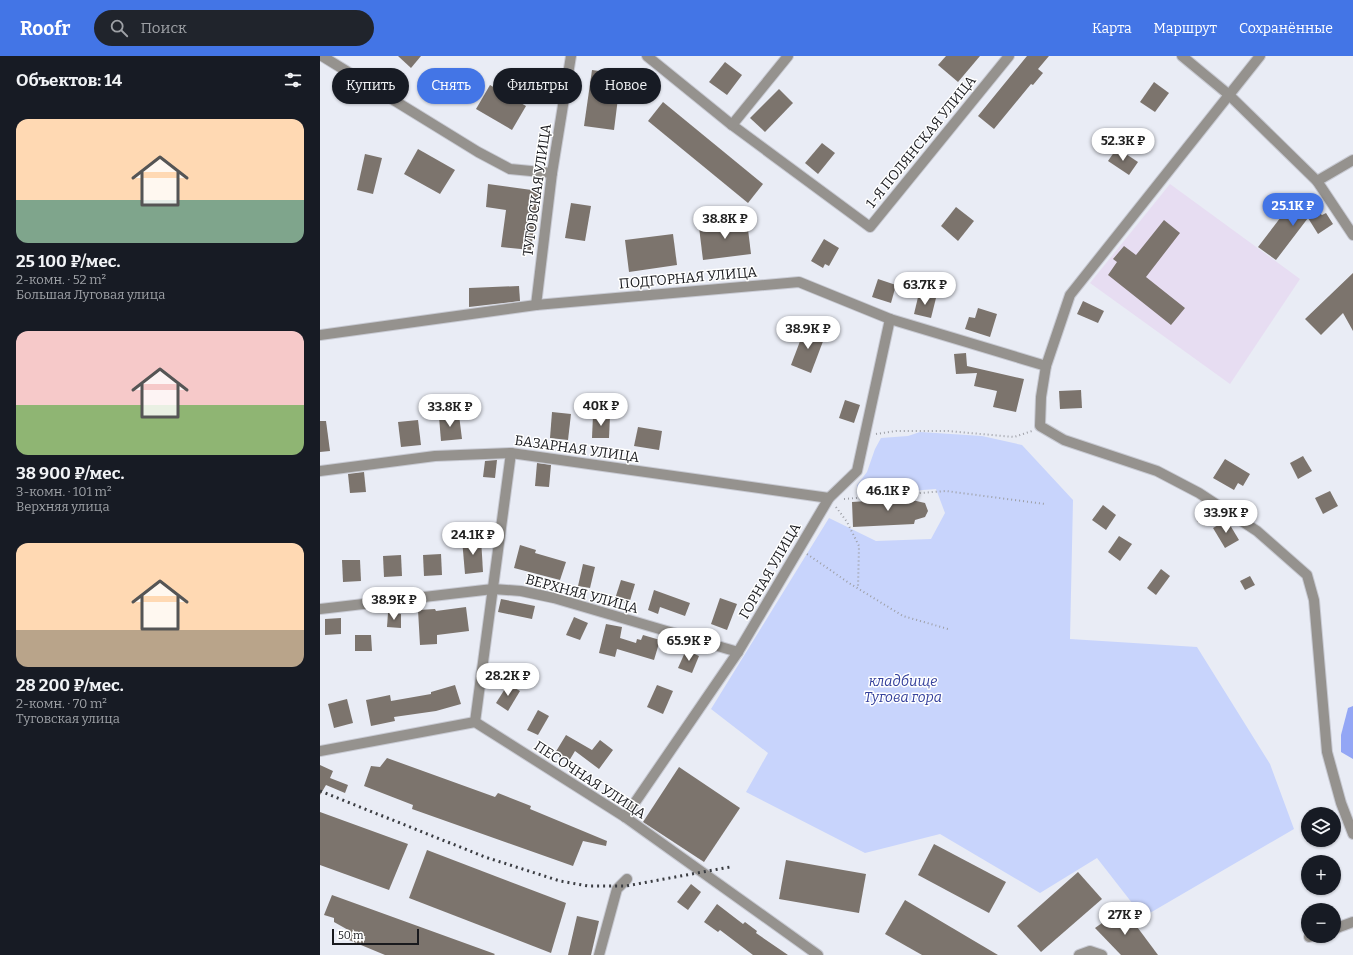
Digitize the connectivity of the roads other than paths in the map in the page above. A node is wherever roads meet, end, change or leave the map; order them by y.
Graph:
1 (571, 56) edge
2 (647, 56) edge
3 (788, 56) edge
4 (1009, 56) edge
5 (1182, 56) edge
6 (1260, 56) edge
7 (327, 57) edge
8 (1228, 94) junction
9 (732, 125) junction
10 (1353, 160) edge
11 (552, 173) junction
12 (1317, 181) junction
13 (1353, 235) edge
14 (536, 305) junction
15 (890, 319) junction
16 (320, 335) edge
17 (1046, 366) junction
18 (511, 453) junction
19 (320, 471) edge
20 (829, 498) junction
21 (493, 589) junction
22 (320, 608) edge
23 (738, 652) junction
24 (475, 722) junction
25 (320, 751) edge
26 (625, 817) junction
27 (1353, 834) edge
28 (627, 879) dead end
29 (1353, 922) edge
30 (1341, 926) edge
31 (599, 955) edge
32 (818, 955) edge
33 (1079, 955) edge
34 (1102, 955) edge

1 - 11 street, ТУГОВСКАЯ УЛИЦА
2 - 9 street
3 - 9 street
4 - 9 street, 1-Я ПОЛЯНСКАЯ УЛИЦА
5 - 8 street
6 - 8 street
7 - 11 street
8 - 12 street
8 - 17 street
10 - 12 street
11 - 14 street, ТУГОВСКАЯ УЛИЦА
12 - 13 street
14 - 15 street, ПОДГОРНАЯ УЛИЦА
14 - 16 street, ПОДГОРНАЯ УЛИЦА
15 - 17 street, ПОДГОРНАЯ УЛИЦА
15 - 20 street, ГОРНАЯ УЛИЦА
17 - 27 street
18 - 19 street, БАЗАРНАЯ УЛИЦА
18 - 20 street, БАЗАРНАЯ УЛИЦА
18 - 21 street
20 - 23 street, ГОРНАЯ УЛИЦА
21 - 22 street, ВЕРХНЯЯ УЛИЦА
21 - 23 street, ВЕРХНЯЯ УЛИЦА
21 - 24 street
23 - 26 street, ГОРНАЯ УЛИЦА
24 - 25 street
24 - 26 street, ПЕСОЧНАЯ УЛИЦА
26 - 32 street, ПЕСОЧНАЯ УЛИЦА
28 - 31 street
29 - 30 street
33 - 34 street

